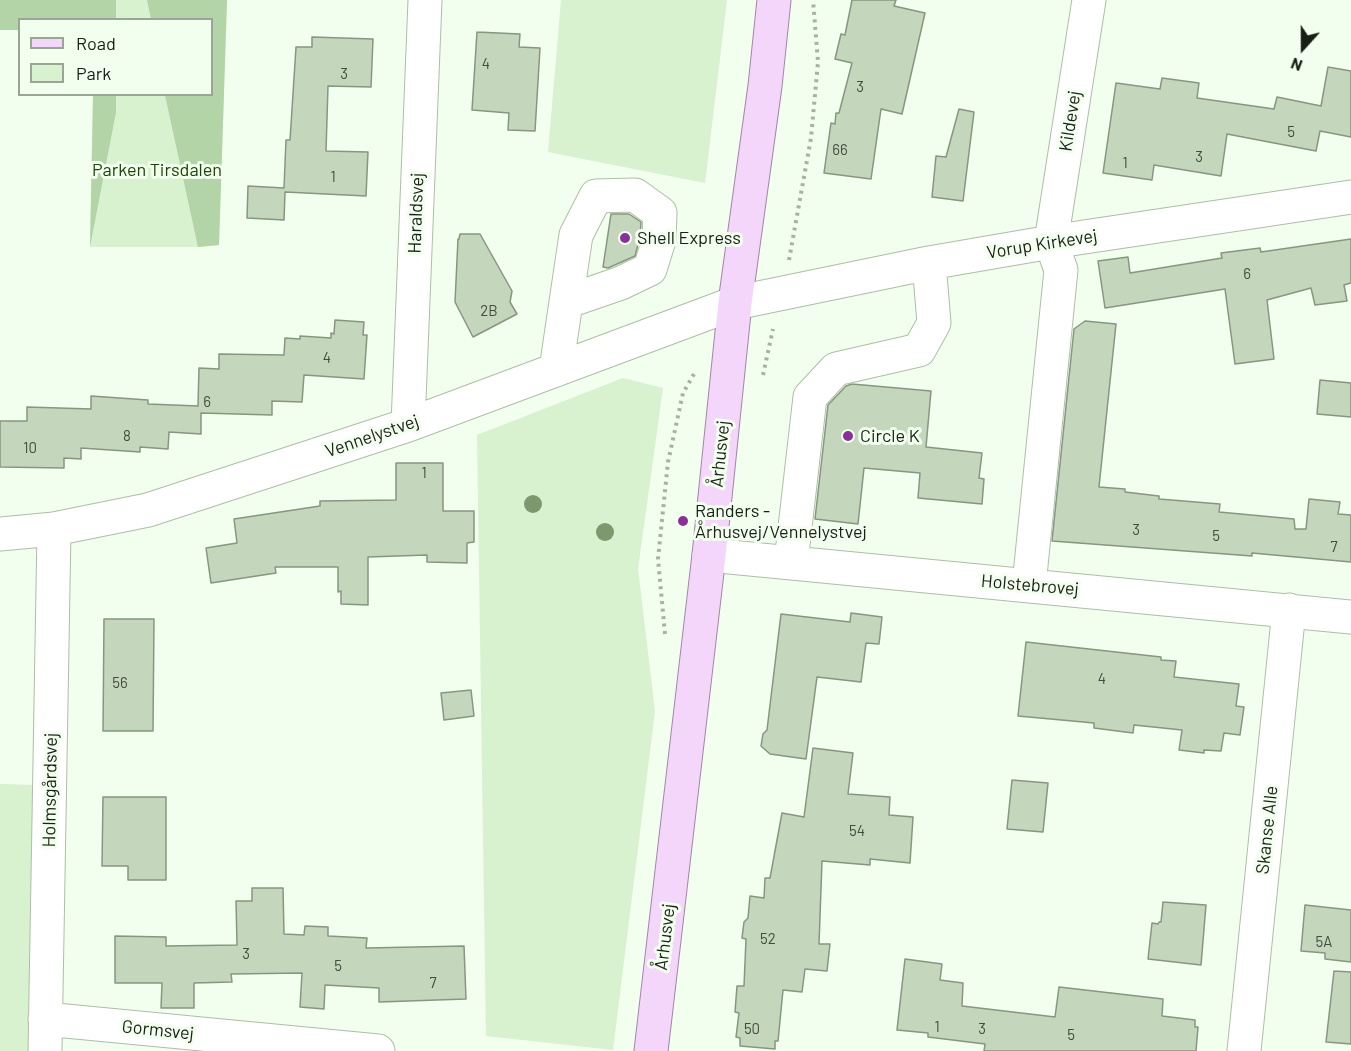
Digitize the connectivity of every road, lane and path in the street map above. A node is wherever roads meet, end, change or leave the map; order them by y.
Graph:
1 (425, 0) edge
2 (774, 0) edge
3 (813, 0) edge
4 (1089, 0) edge
5 (1351, 197) edge
6 (1051, 242) junction
7 (929, 263) junction
8 (781, 294) junction
9 (566, 302) dead end
10 (735, 303) junction
11 (556, 370) junction
12 (761, 384) dead end
13 (408, 425) junction
14 (54, 529) junction
15 (0, 534) edge
16 (709, 555) junction
17 (791, 562) junction
18 (1029, 585) junction
19 (1289, 610) junction
20 (1351, 617) edge
21 (45, 1035) edge
22 (226, 1044) edge
23 (378, 1051) edge
24 (651, 1051) edge
25 (1244, 1051) edge

1 - 13 street, Haraldsvej
2 - 10 main road, Århusvej
3 - 8 path
4 - 6 street, Kildevej
5 - 6 street, Vorup Kirkevej
6 - 7 street, Vorup Kirkevej
6 - 18 street
7 - 8 street, Vorup Kirkevej
7 - 17 street
8 - 10 street, Vorup Kirkevej
8 - 12 path
9 - 11 street
10 - 11 street, Vennelystvej
10 - 16 main road, Århusvej
11 - 13 street, Vennelystvej
13 - 14 street, Vennelystvej
14 - 15 street, Vennelystvej
14 - 21 street, Holmsgårdsvej
16 - 17 street, Holstebrovej
16 - 24 main road, Århusvej
17 - 18 street, Holstebrovej
18 - 19 street, Holstebrovej
19 - 20 street, Holstebrovej
19 - 25 street, Skanse Alle
21 - 22 street, Gormsvej
22 - 23 street, Gormsvej

